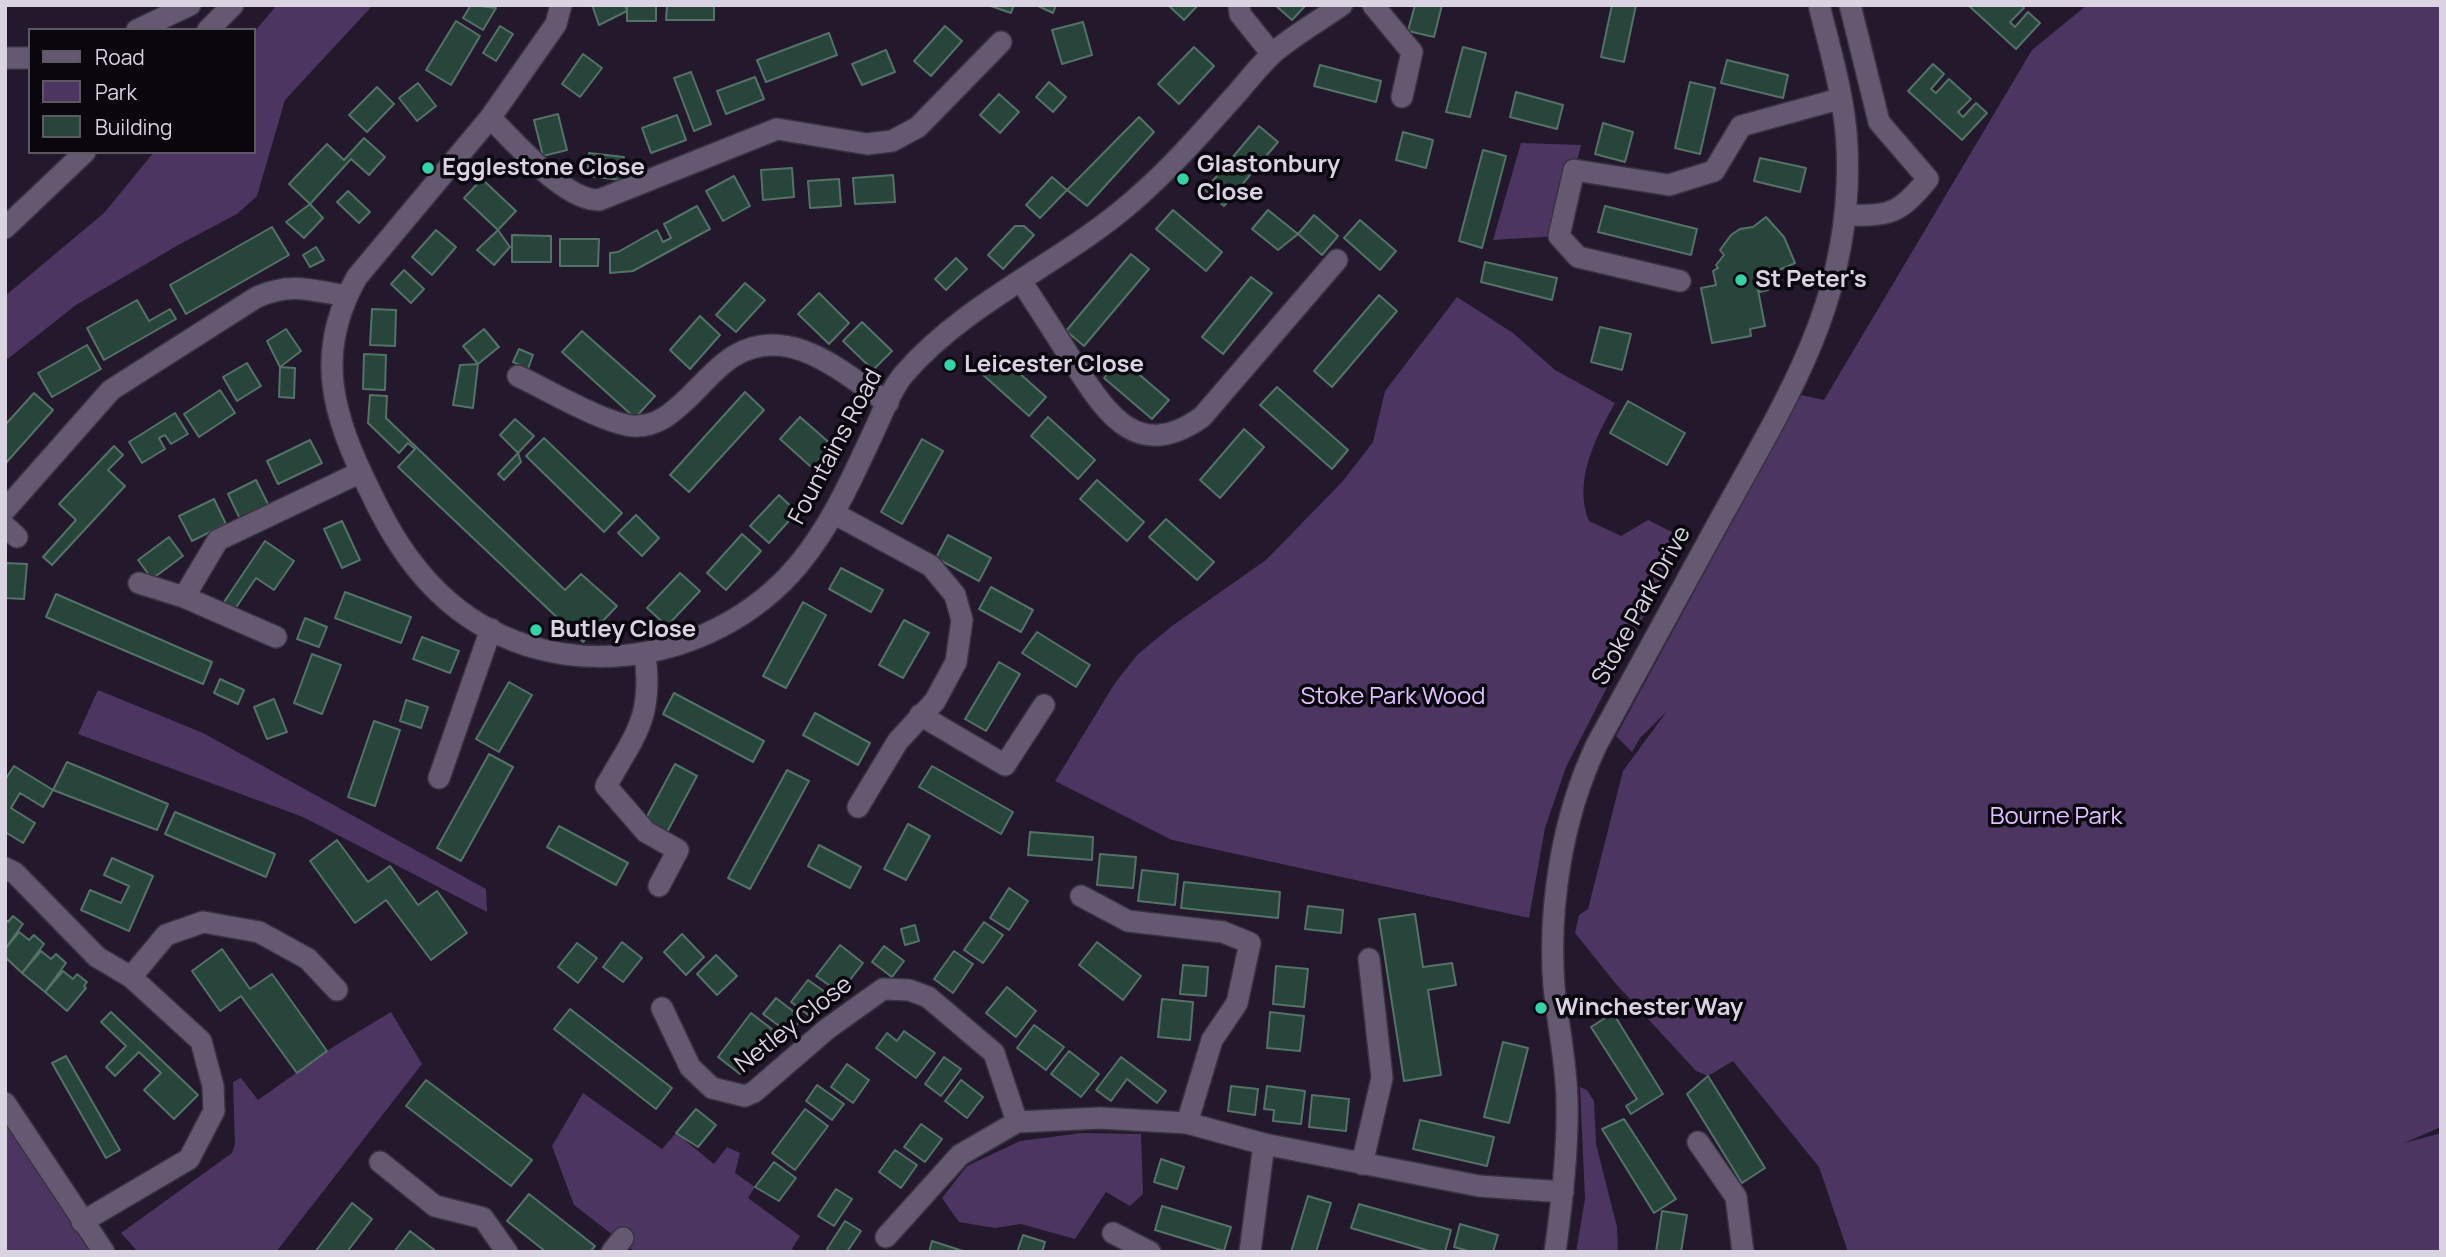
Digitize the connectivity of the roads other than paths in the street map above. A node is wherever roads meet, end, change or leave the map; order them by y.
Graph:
1 (190, 5) edge
2 (233, 5) edge
3 (561, 5) edge
4 (1239, 5) edge
5 (1342, 5) edge
6 (1373, 5) edge
7 (1819, 5) edge
8 (1850, 5) edge
9 (141, 28) edge
10 (210, 28) edge
11 (1001, 42) dead end
12 (1272, 54) junction
13 (5, 58) edge
14 (28, 58) edge
15 (1402, 97) dead end
16 (1839, 99) junction
17 (490, 118) junction
18 (83, 154) edge
19 (1845, 215) junction
20 (5, 228) edge
21 (1337, 260) dead end
22 (1021, 281) junction
23 (1680, 281) dead end
24 (346, 296) junction
25 (518, 376) dead end
26 (888, 403) junction
27 (361, 472) junction
28 (5, 510) edge
29 (835, 514) junction
30 (139, 583) dead end
31 (184, 597) junction
32 (491, 629) junction
33 (276, 638) dead end
34 (645, 654) junction
35 (1044, 705) dead end
36 (920, 715) junction
37 (439, 778) dead end
38 (858, 807) dead end
39 (5, 868) edge
40 (659, 886) dead end
41 (1080, 896) dead end
42 (1369, 959) dead end
43 (131, 977) junction
44 (337, 990) dead end
45 (662, 1008) dead end
46 (5, 1103) edge
47 (1017, 1122) junction
48 (1187, 1123) junction
49 (1698, 1142) dead end
50 (1264, 1144) junction
51 (380, 1162) dead end
52 (1362, 1164) junction
53 (1563, 1192) junction
54 (82, 1222) junction
55 (1113, 1233) dead end
56 (886, 1237) dead end
57 (104, 1252) edge
58 (508, 1252) edge
59 (1150, 1252) edge
60 (1250, 1252) edge
61 (1555, 1252) edge
62 (1743, 1252) edge

1 - 9 street
2 - 10 street
3 - 17 street, Fountains Road
4 - 12 street
5 - 12 street, Fountains Road
6 - 15 street
7 - 16 street, Stoke Park Drive
8 - 19 street
11 - 17 street
12 - 22 street, Fountains Road
13 - 14 street
16 - 19 street, Stoke Park Drive
16 - 23 street
17 - 24 street, Fountains Road
18 - 20 street
19 - 53 street, Stoke Park Drive
21 - 22 street
22 - 26 street, Fountains Road
24 - 27 street, Fountains Road
24 - 28 street
25 - 26 street
26 - 29 street, Fountains Road
27 - 31 street
27 - 32 street, Fountains Road
29 - 34 street, Fountains Road
29 - 36 street
30 - 31 street
31 - 33 street
32 - 34 street, Fountains Road
32 - 37 street
34 - 40 street
35 - 36 street
36 - 38 street
39 - 43 street
41 - 48 street
42 - 52 street
43 - 44 street
43 - 54 street
45 - 47 street, Netley Close
46 - 54 street
47 - 48 street
47 - 56 street
48 - 50 street
49 - 62 street
50 - 52 street
50 - 60 street
51 - 58 street
52 - 53 street
53 - 61 street, Stoke Park Drive
54 - 57 street
55 - 59 street

